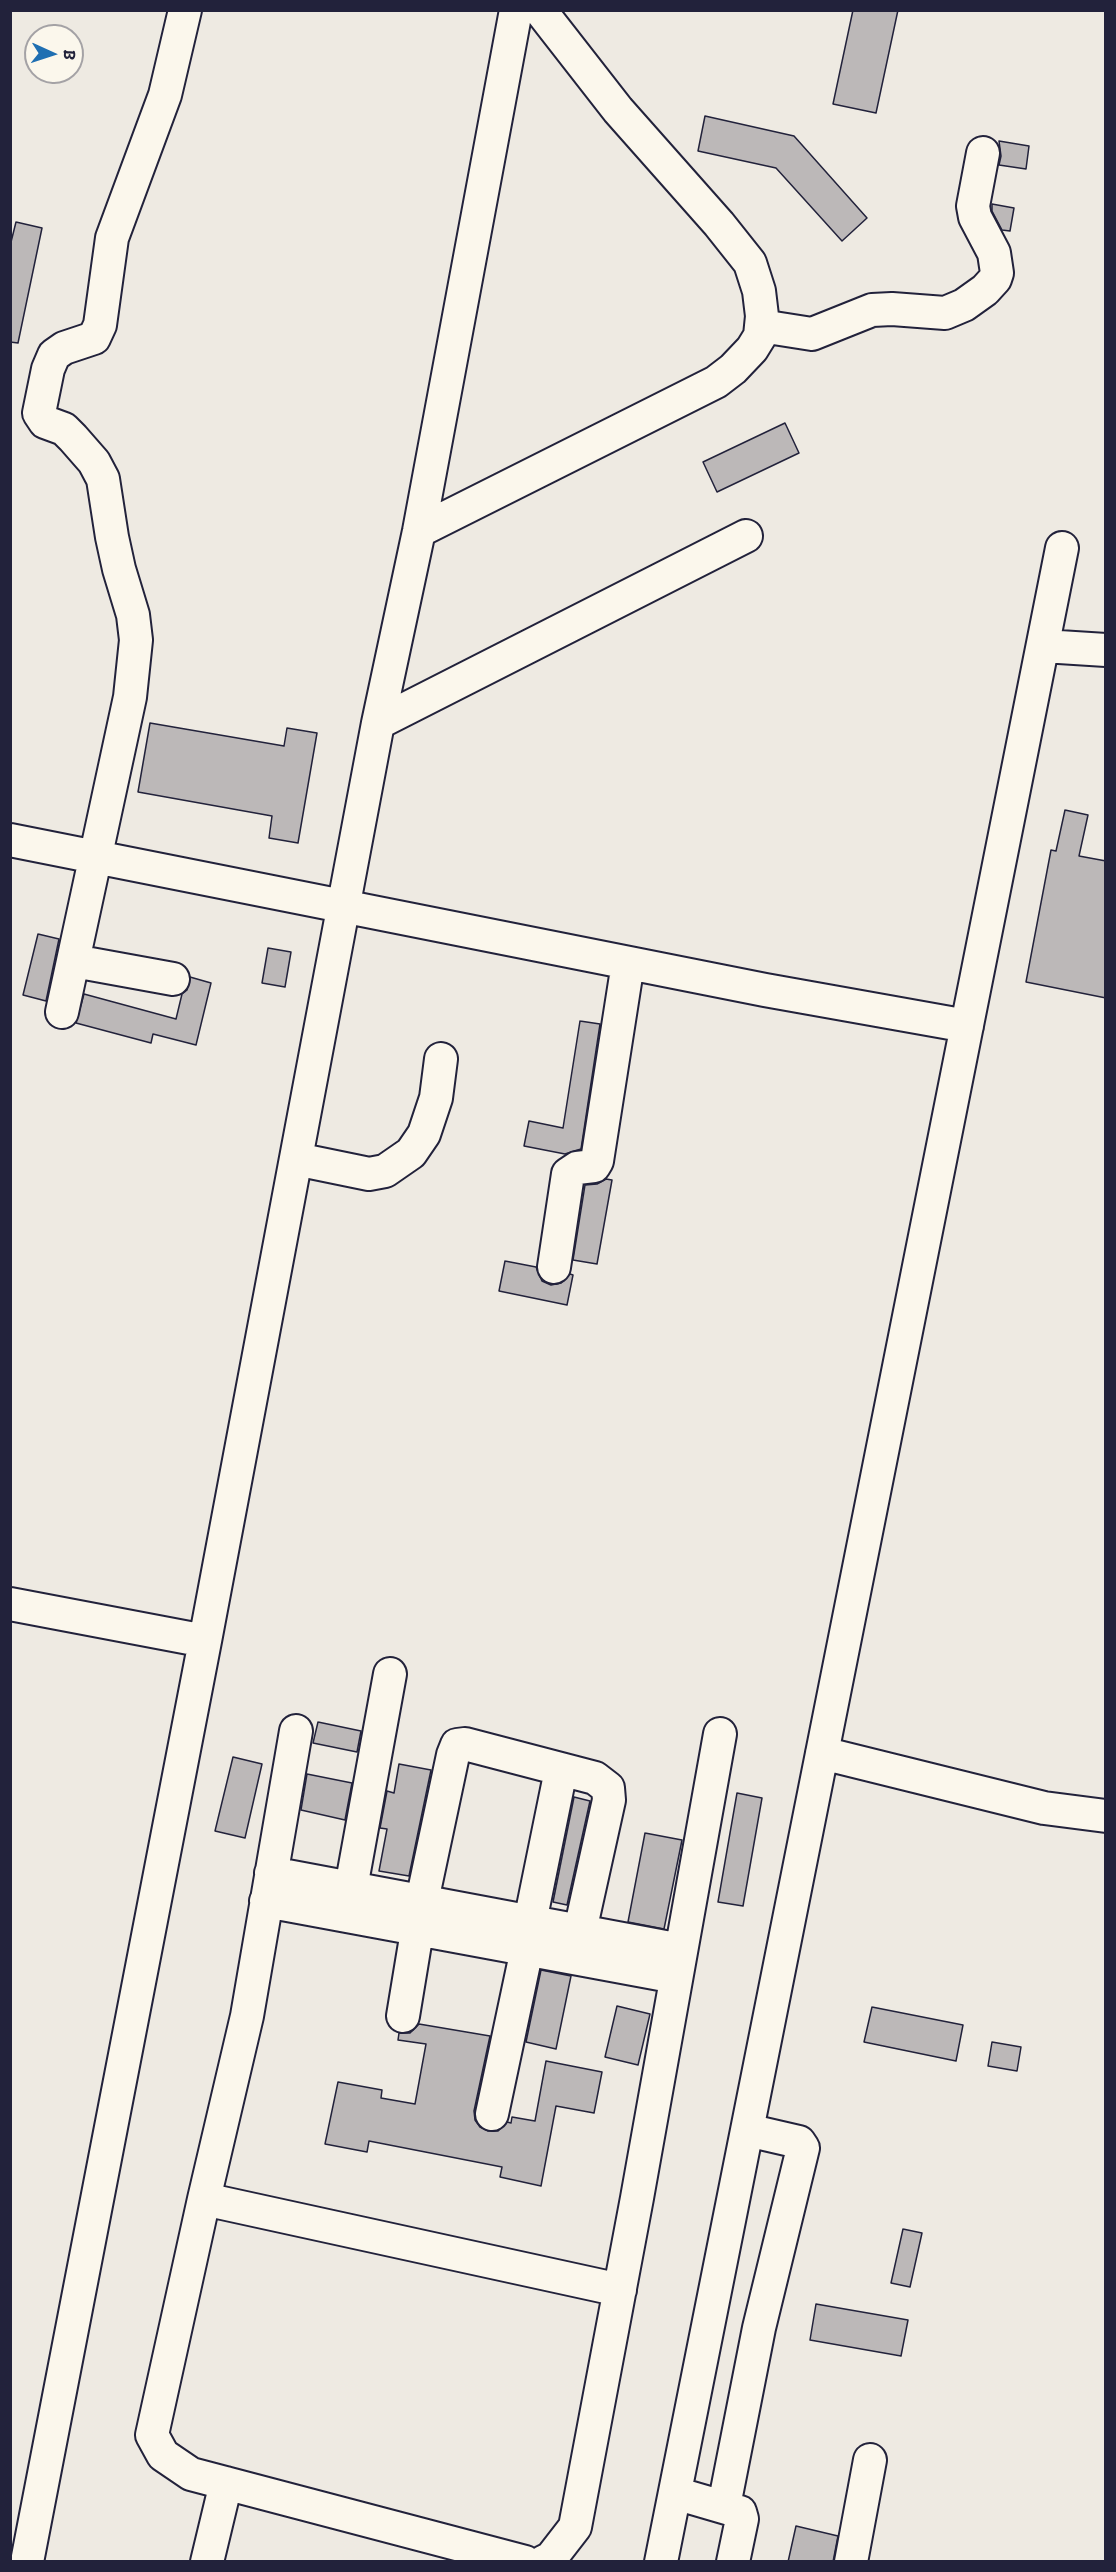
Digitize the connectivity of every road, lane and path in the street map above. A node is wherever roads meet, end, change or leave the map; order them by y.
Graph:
1 (185, 10) edge
2 (516, 10) edge
3 (540, 10) edge
4 (983, 153) dead end
5 (761, 326) junction
6 (419, 531) junction
7 (746, 536) dead end
8 (1062, 548) dead end
9 (1043, 646) junction
10 (1106, 650) edge
11 (378, 723) junction
12 (10, 840) edge
13 (95, 856) junction
14 (344, 905) junction
15 (74, 961) junction
16 (628, 963) junction
17 (173, 979) dead end
18 (62, 1012) dead end
19 (967, 1026) junction
20 (441, 1059) dead end
21 (296, 1159) junction
22 (554, 1267) dead end
23 (10, 1604) edge
24 (205, 1641) junction
25 (390, 1674) dead end
26 (296, 1731) dead end
27 (720, 1734) dead end
28 (822, 1753) junction
29 (561, 1770) junction
30 (1106, 1816) edge
31 (268, 1887) junction
32 (351, 1888) junction
33 (420, 1915) junction
34 (580, 1931) junction
35 (529, 1936) junction
36 (679, 1964) junction
37 (403, 2016) dead end
38 (492, 2114) dead end
39 (747, 2130) junction
40 (204, 2199) junction
41 (620, 2290) junction
42 (870, 2460) dead end
43 (226, 2483) junction
44 (675, 2493) junction
45 (723, 2506) junction
46 (27, 2562) edge
47 (207, 2562) edge
48 (525, 2562) edge
49 (543, 2562) edge
50 (661, 2562) edge
51 (733, 2562) edge
52 (851, 2562) edge

1 - 13 street
2 - 6 street
3 - 5 street
4 - 5 street
5 - 6 street
6 - 11 street
7 - 11 street
8 - 9 street
9 - 10 street
9 - 19 street
11 - 14 street
12 - 13 street
13 - 14 street
13 - 15 street
14 - 16 street
14 - 21 street
15 - 17 street
15 - 18 street
16 - 19 street
16 - 22 street
19 - 28 street
20 - 21 street
21 - 24 street
23 - 24 street
24 - 46 street
25 - 32 street
26 - 31 street
27 - 36 street
28 - 30 street
28 - 39 street
29 - 33 street
29 - 34 street
29 - 35 street
31 - 32 street
31 - 33 street
31 - 40 street
32 - 33 street
33 - 35 street
33 - 37 street
34 - 35 street
34 - 36 street
35 - 36 street
35 - 38 street
36 - 41 street
39 - 44 street
39 - 45 street
40 - 41 street
40 - 43 street
41 - 49 street
42 - 52 street
43 - 47 street
43 - 48 street
44 - 45 street
44 - 50 street
45 - 51 street

